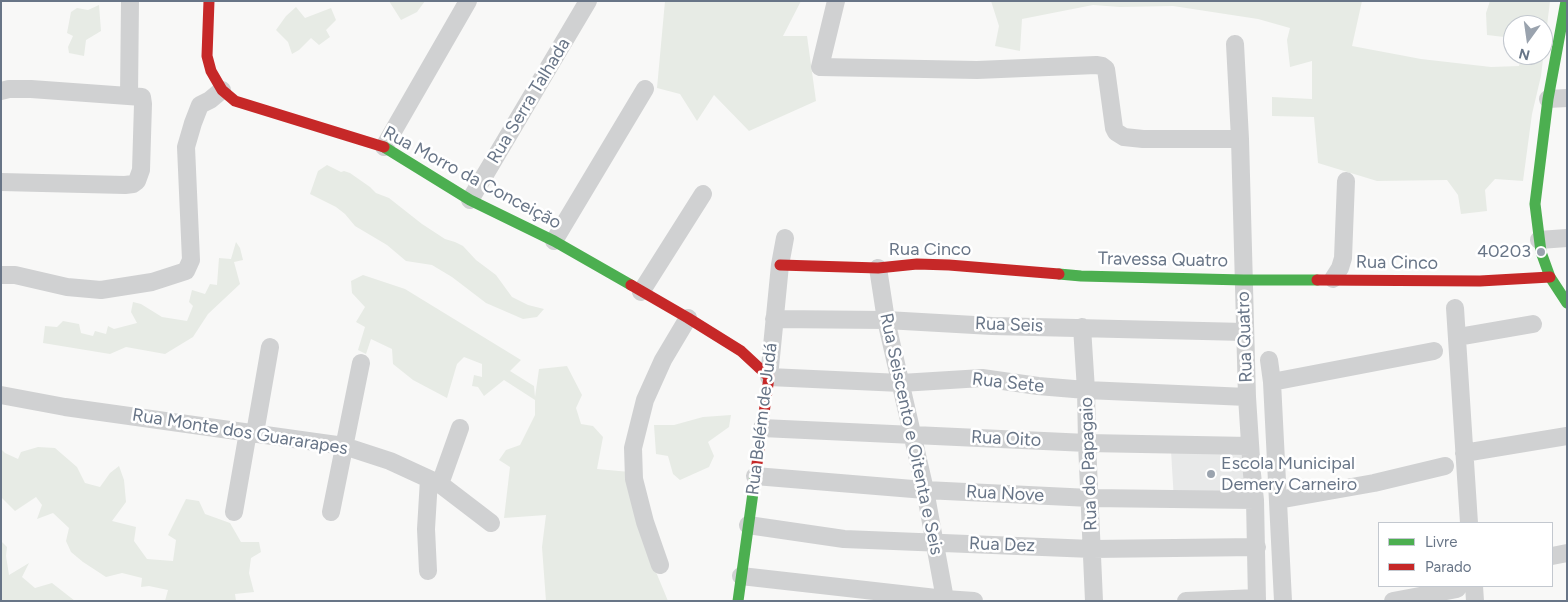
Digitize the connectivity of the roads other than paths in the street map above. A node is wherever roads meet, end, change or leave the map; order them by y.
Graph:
1 (130, 1) edge
2 (209, 1) edge
3 (468, 1) edge
4 (588, 1) edge
5 (836, 1) edge
6 (1566, 1) edge
7 (1235, 44) dead end
8 (645, 89) dead end
9 (222, 90) junction
10 (1, 91) edge
11 (132, 96) junction
12 (1567, 98) edge
13 (1548, 99) junction
14 (1240, 139) junction
15 (384, 147) junction
16 (1346, 181) dead end
17 (1, 182) edge
18 (703, 194) dead end
19 (470, 200) junction
20 (785, 238) dead end
21 (1567, 238) edge
22 (1538, 240) junction
23 (554, 241) junction
24 (780, 265) junction
25 (878, 268) junction
26 (1, 275) edge
27 (1081, 276) joint
28 (1550, 277) junction
29 (1244, 280) junction
30 (1332, 280) junction
31 (641, 292) junction
32 (1567, 303) edge
33 (1455, 308) dead end
34 (688, 318) junction
35 (774, 319) junction
36 (886, 320) junction
37 (1533, 324) dead end
38 (1082, 328) junction
39 (1245, 332) junction
40 (1458, 337) junction
41 (270, 347) dead end
42 (1434, 351) dead end
43 (1269, 360) dead end
44 (361, 363) dead end
45 (769, 377) junction
46 (1272, 382) junction
47 (901, 383) junction
48 (1086, 390) junction
49 (1, 395) edge
50 (1247, 397) junction
51 (460, 428) dead end
52 (762, 428) junction
53 (251, 432) junction
54 (912, 434) junction
55 (1567, 436) edge
56 (1086, 442) junction
57 (344, 446) junction
58 (1250, 446) junction
59 (1464, 453) junction
60 (1445, 466) dead end
61 (755, 476) junction
62 (435, 482) junction
63 (925, 490) junction
64 (1090, 498) junction
65 (1255, 500) junction
66 (1278, 500) junction
67 (234, 512) dead end
68 (331, 512) dead end
69 (1469, 522) edge
70 (491, 523) dead end
71 (748, 526) junction
72 (935, 542) junction
73 (1256, 547) junction
74 (1092, 549) junction
75 (1567, 553) edge
76 (1553, 556) edge
77 (660, 564) dead end
78 (428, 571) dead end
79 (742, 576) junction
80 (1466, 587) edge
81 (945, 599) junction
82 (1257, 599) edge
83 (738, 601) edge
84 (974, 601) edge
85 (1094, 601) edge
86 (1186, 601) edge
87 (1283, 601) edge
88 (1393, 601) edge
89 (1475, 601) edge

1 - 11 street
2 - 9 street, Rua Morro da Conceição
3 - 15 street
4 - 19 street, Rua Serra Talhada
5 - 14 street
6 - 13 street
7 - 14 street, Rua Quatro
8 - 23 street
9 - 15 street, Rua Morro da Conceição
9 - 26 street
10 - 11 street
11 - 17 street
12 - 13 street
13 - 22 street
14 - 29 street, Rua Quatro
15 - 19 street, Rua Morro da Conceição
16 - 30 street
18 - 31 street
19 - 23 street, Rua Morro da Conceição
20 - 24 street, Rua Belém de Judá
21 - 22 street
22 - 28 street
23 - 31 street, Rua Morro da Conceição
24 - 25 street, Rua Cinco
24 - 35 street, Rua Belém de Judá
25 - 27 street, Rua Cinco
25 - 36 street, Rua Seiscento e Oitenta e Seis
27 - 29 street, Travessa Quatro
28 - 30 street, Rua Cinco
28 - 32 street
29 - 30 street, Rua Cinco
29 - 39 street, Rua Quatro
31 - 34 street, Rua Morro da Conceição
33 - 40 street
34 - 45 street, Rua Morro da Conceição
34 - 77 street
35 - 36 street, Rua Seis
35 - 45 street, Rua Belém de Judá
36 - 38 street, Rua Seis
36 - 47 street, Rua Seiscento e Oitenta e Seis
37 - 40 street
38 - 39 street, Rua Seis
38 - 48 street, Rua do Papagaio
39 - 50 street, Rua Quatro
40 - 59 street
41 - 53 street
42 - 46 street
43 - 46 street
44 - 57 street
45 - 47 street, Rua Sete
45 - 52 street, Rua Belém de Judá
46 - 66 street
47 - 48 street, Rua Sete
47 - 54 street, Rua Seiscento e Oitenta e Seis
48 - 50 street, Rua Sete
48 - 56 street, Rua do Papagaio
49 - 53 street, Rua Monte dos Guararapes
50 - 58 street, Rua Quatro
51 - 62 street
52 - 54 street, Rua Oito
52 - 61 street, Rua Belém de Judá
53 - 57 street, Rua Monte dos Guararapes
53 - 67 street
54 - 56 street, Rua Oito
54 - 63 street, Rua Seiscento e Oitenta e Seis
55 - 59 street
56 - 58 street, Rua Oito
56 - 64 street, Rua do Papagaio
57 - 62 street, Rua Monte dos Guararapes
57 - 68 street
58 - 65 street, Rua Quatro
59 - 69 street
60 - 66 street
61 - 63 street, Rua Nove
61 - 71 street, Rua Belém de Judá
62 - 70 street, Rua Monte dos Guararapes
62 - 78 street
63 - 64 street, Rua Nove
63 - 72 street, Rua Seiscento e Oitenta e Seis
64 - 65 street, Rua Nove
64 - 74 street, Rua do Papagaio
65 - 73 street, Rua Quatro
66 - 87 street
71 - 72 street, Rua Dez
71 - 79 street, Rua Belém de Judá
72 - 74 street, Rua Dez
72 - 81 street, Rua Seiscento e Oitenta e Seis
73 - 74 street, Rua Dez
73 - 82 street, Rua Quatro
74 - 85 street, Rua do Papagaio
75 - 76 street
79 - 81 street
79 - 83 street, Rua Belém de Judá
80 - 88 street
80 - 89 street
81 - 84 street
82 - 86 street

